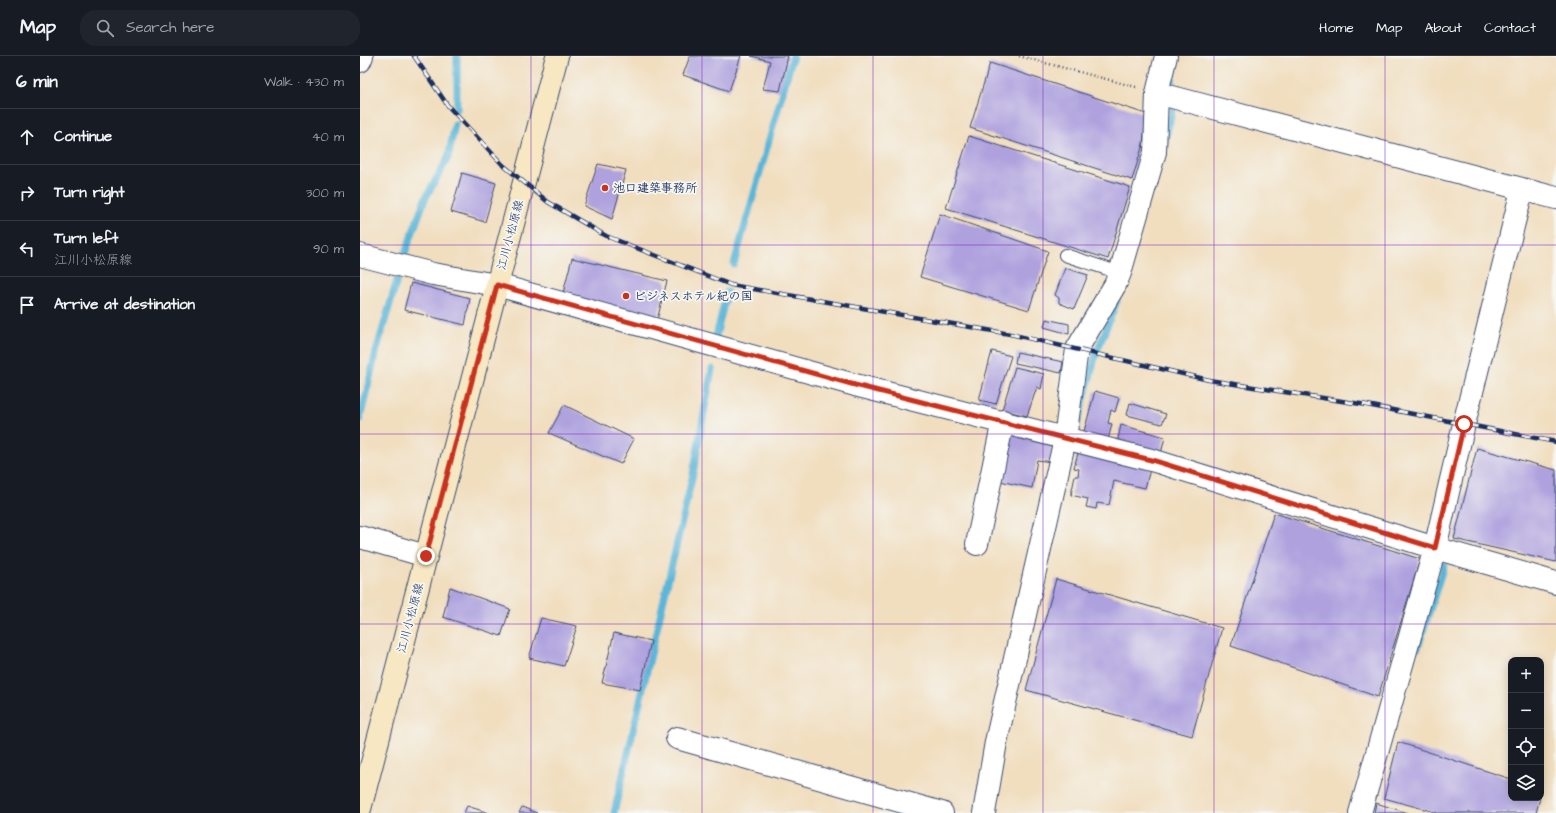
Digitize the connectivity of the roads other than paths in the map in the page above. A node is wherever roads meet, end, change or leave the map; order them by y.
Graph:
1 (362, 56) edge
2 (557, 56) edge
3 (1166, 56) edge
4 (360, 61) edge
5 (1157, 93) junction
6 (1522, 190) junction
7 (1556, 198) edge
8 (360, 255) edge
9 (1064, 255) dead end
10 (1120, 273) junction
11 (497, 285) junction
12 (1003, 421) junction
13 (1066, 439) junction
14 (360, 537) edge
15 (977, 544) dead end
16 (1435, 548) junction
17 (426, 556) junction
18 (1556, 583) edge
19 (677, 738) dead end
20 (360, 809) edge
21 (942, 813) edge
22 (984, 813) edge
23 (1360, 813) edge

1 - 4 street
2 - 11 main road, 江川小松原線
3 - 5 street
5 - 6 street
5 - 10 street
6 - 7 street
6 - 16 street
8 - 11 street
9 - 10 lane
10 - 13 street
11 - 12 street
11 - 17 main road, 江川小松原線
12 - 13 street
12 - 15 street
13 - 16 street
13 - 22 street
14 - 17 street
16 - 18 street
16 - 23 street
17 - 20 main road, 江川小松原線
19 - 21 street

